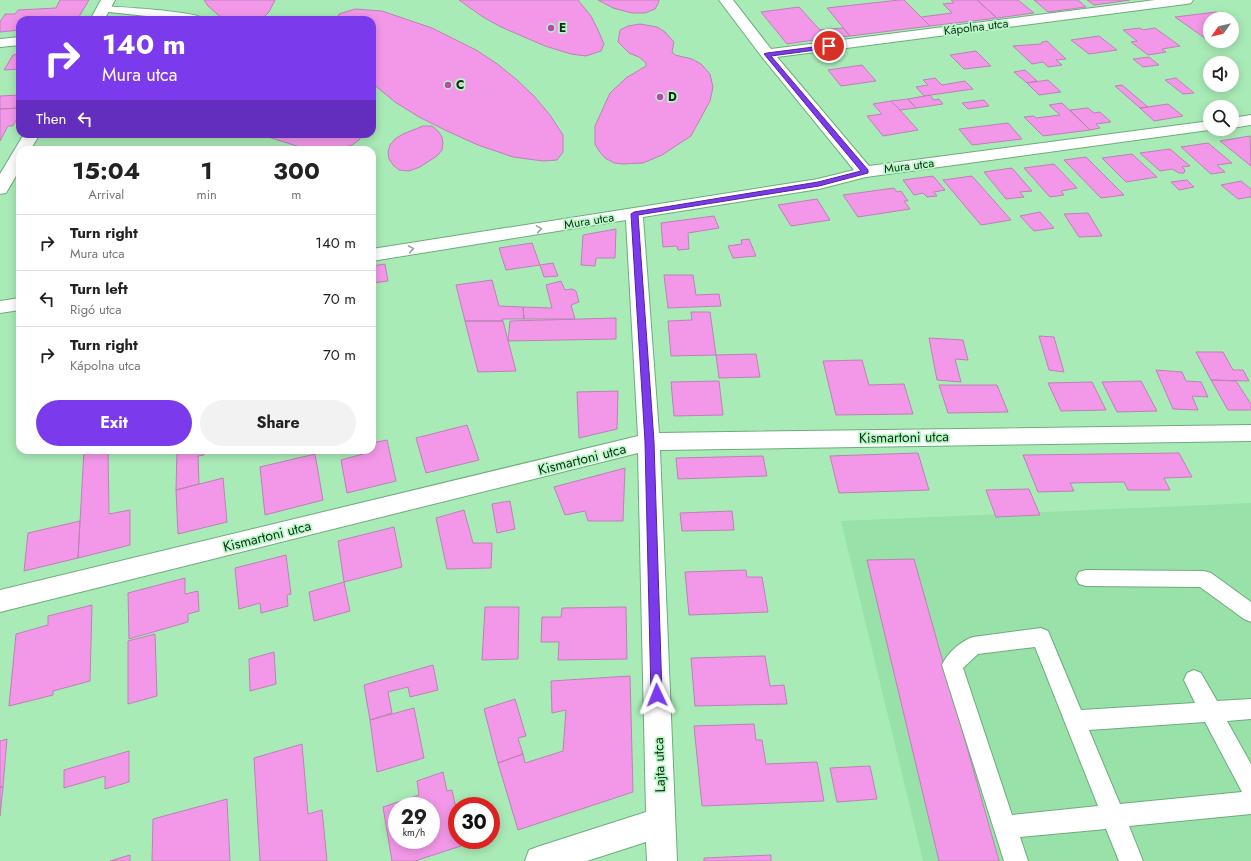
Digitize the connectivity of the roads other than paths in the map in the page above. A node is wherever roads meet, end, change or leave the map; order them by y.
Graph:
1 (726, 0) edge
2 (1186, 0) edge
3 (103, 10) edge
4 (179, 16) edge
5 (16, 41) edge
6 (0, 43) edge
7 (767, 54) junction
8 (1251, 120) edge
9 (1239, 122) edge
10 (1203, 127) edge
11 (16, 161) edge
12 (865, 172) junction
13 (0, 188) edge
14 (634, 214) junction
15 (376, 254) edge
16 (16, 305) edge
17 (0, 307) edge
18 (1251, 433) edge
19 (649, 442) junction
20 (1086, 578) dead end
21 (0, 601) edge
22 (1251, 613) edge
23 (1194, 680) dead end
24 (1251, 708) edge
25 (1210, 711) junction
26 (1074, 720) junction
27 (1251, 786) edge
28 (1251, 803) edge
29 (1113, 816) junction
30 (661, 822) junction
31 (1005, 827) junction
32 (540, 861) edge
33 (662, 861) edge
34 (1016, 861) edge
35 (1131, 861) edge

1 - 7 street
2 - 7 street, Kápolna utca
3 - 4 lane
5 - 6 street
7 - 12 street
8 - 9 street
10 - 12 street, Mura utca
11 - 13 street
12 - 14 street, Mura utca
15 -> 14 street, Mura utca
14 - 19 street, Lajta utca
16 - 17 street
18 - 19 street, Kismartoni utca
19 - 21 street, Kismartoni utca
19 - 30 street, Lajta utca
20 - 22 lane
23 - 25 lane
24 - 25 lane
25 - 26 lane
25 - 27 lane
26 - 29 lane
26 - 31 lane
28 - 29 lane
29 - 31 lane
29 - 35 lane
30 - 32 street
30 - 33 street, Lajta utca
31 - 34 lane

